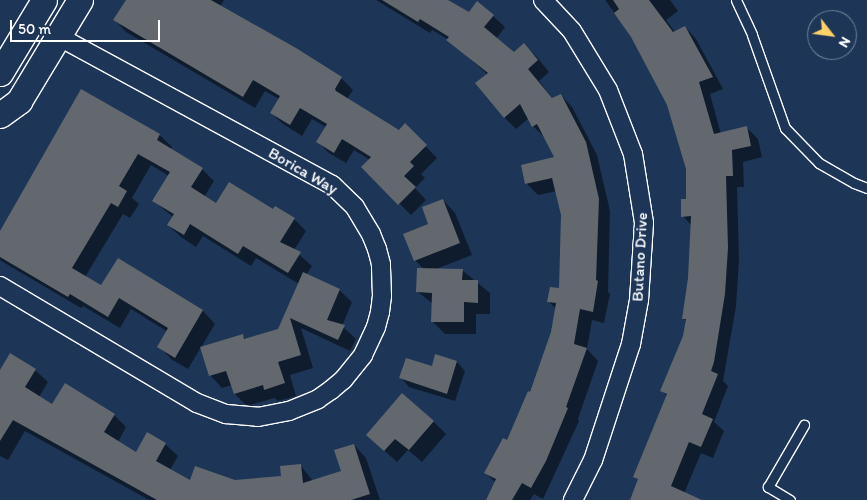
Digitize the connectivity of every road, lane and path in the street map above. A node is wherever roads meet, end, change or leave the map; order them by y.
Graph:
1 (44, 0) edge
2 (80, 0) edge
3 (543, 0) edge
4 (736, 0) edge
5 (58, 36) junction
6 (0, 73) edge
7 (0, 115) edge
8 (867, 188) edge
9 (0, 286) edge
10 (804, 425) dead end
11 (573, 500) edge
12 (790, 500) edge

1 - 6 main road
2 - 5 main road
3 - 11 street, Butano Drive
4 - 8 lane
5 - 7 main road
5 - 9 street, Borica Way
10 - 12 lane

